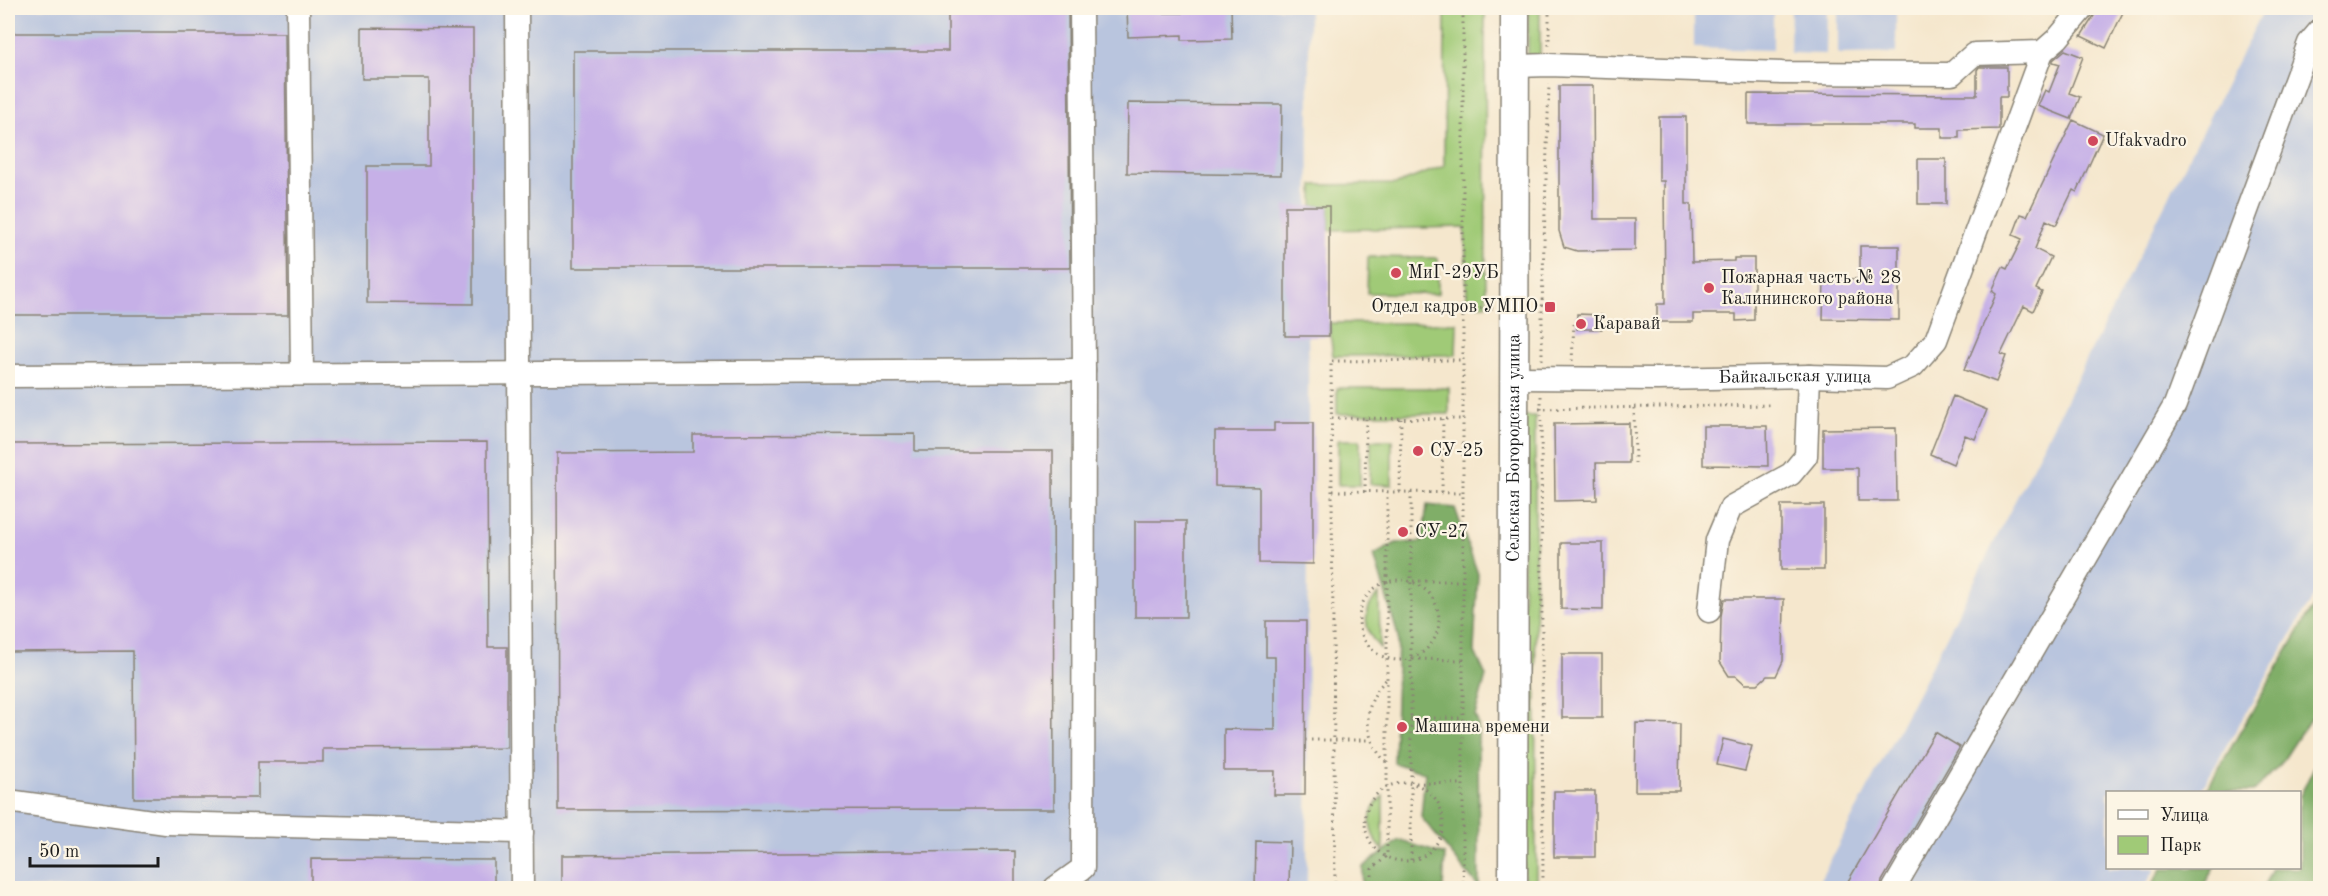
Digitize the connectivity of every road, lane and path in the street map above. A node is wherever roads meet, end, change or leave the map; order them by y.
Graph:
1 (298, 8) edge
2 (517, 8) edge
3 (1081, 8) edge
4 (1463, 8) edge
5 (1515, 8) edge
6 (1549, 8) edge
7 (2083, 8) edge
8 (2320, 30) edge
9 (2042, 52) junction
10 (1549, 65) junction
11 (1515, 66) junction
12 (1574, 324) dead end
13 (1462, 360) junction
14 (1567, 369) dead end
15 (1084, 370) junction
16 (518, 373) junction
17 (302, 374) junction
18 (8, 375) edge
19 (1809, 376) junction
20 (1514, 378) junction
21 (1543, 378) junction
22 (1772, 405) dead end
23 (1634, 408) junction
24 (1539, 409) junction
25 (1332, 418) junction
26 (1366, 418) junction
27 (1401, 419) junction
28 (1443, 419) junction
29 (1462, 419) junction
30 (1635, 463) dead end
31 (1333, 491) junction
32 (1365, 492) junction
33 (1387, 492) junction
34 (1400, 492) junction
35 (1411, 492) junction
36 (1442, 492) junction
37 (1462, 493) junction
38 (1387, 581) junction
39 (1411, 581) junction
40 (1462, 581) junction
41 (1709, 611) dead end
42 (1387, 659) junction
43 (1410, 659) junction
44 (1462, 660) junction
45 (1387, 679) junction
46 (1410, 718) junction
47 (1462, 718) junction
48 (1305, 740) dead end
49 (1334, 740) junction
50 (1371, 740) junction
51 (1387, 762) junction
52 (1410, 783) junction
53 (1462, 784) junction
54 (1387, 787) junction
55 (8, 801) edge
56 (522, 832) junction
57 (1387, 856) junction
58 (1411, 860) junction
59 (522, 888) edge
60 (1055, 888) edge
61 (1335, 888) edge
62 (1372, 888) edge
63 (1463, 888) edge
64 (1513, 888) edge
65 (1544, 888) edge
66 (1894, 888) edge

1 - 17 lane
2 - 16 lane
3 - 15 lane
4 - 13 path
5 - 11 main road, Сельская Богородская улица
6 - 10 path
7 - 9 lane
8 - 66 lane
9 - 10 lane
9 - 19 lane, Байкальская улица
10 - 11 lane
10 - 21 path
11 - 20 main road, Сельская Богородская улица
12 - 14 path
13 - 25 path
13 - 29 path
15 - 16 lane
15 - 60 lane
16 - 17 lane
16 - 56 lane
17 - 18 lane
19 - 21 lane, Байкальская улица
19 - 41 lane
20 - 21 lane, Байкальская улица
20 - 64 main road, Сельская Богородская улица
21 - 24 path
22 - 23 path
23 - 24 path
23 - 30 path
24 - 65 path
25 - 26 path
25 - 31 path
26 - 27 path
26 - 32 path
27 - 28 path
27 - 34 path
28 - 29 path
28 - 36 path
29 - 37 path
31 - 32 path
31 - 49 path
32 - 33 path
33 - 34 path
33 - 38 path
34 - 35 path
35 - 36 path
35 - 39 path
36 - 37 path
37 - 40 path
38 - 39 path
38 - 42 path
38 - 42 path
39 - 40 path
39 - 43 path
39 - 43 path
40 - 44 path
42 - 43 path
42 - 45 path
43 - 44 path
43 - 46 path
44 - 47 path
45 - 50 path
45 - 51 path
46 - 47 path
46 - 52 path
47 - 53 path
48 - 49 path
49 - 50 path
49 - 61 path
50 - 51 path
51 - 54 path
52 - 53 path
52 - 54 path
52 - 58 path
52 - 58 path
53 - 63 path
54 - 57 path
54 - 57 path
55 - 56 lane
56 - 59 lane
57 - 58 path
57 - 62 path

